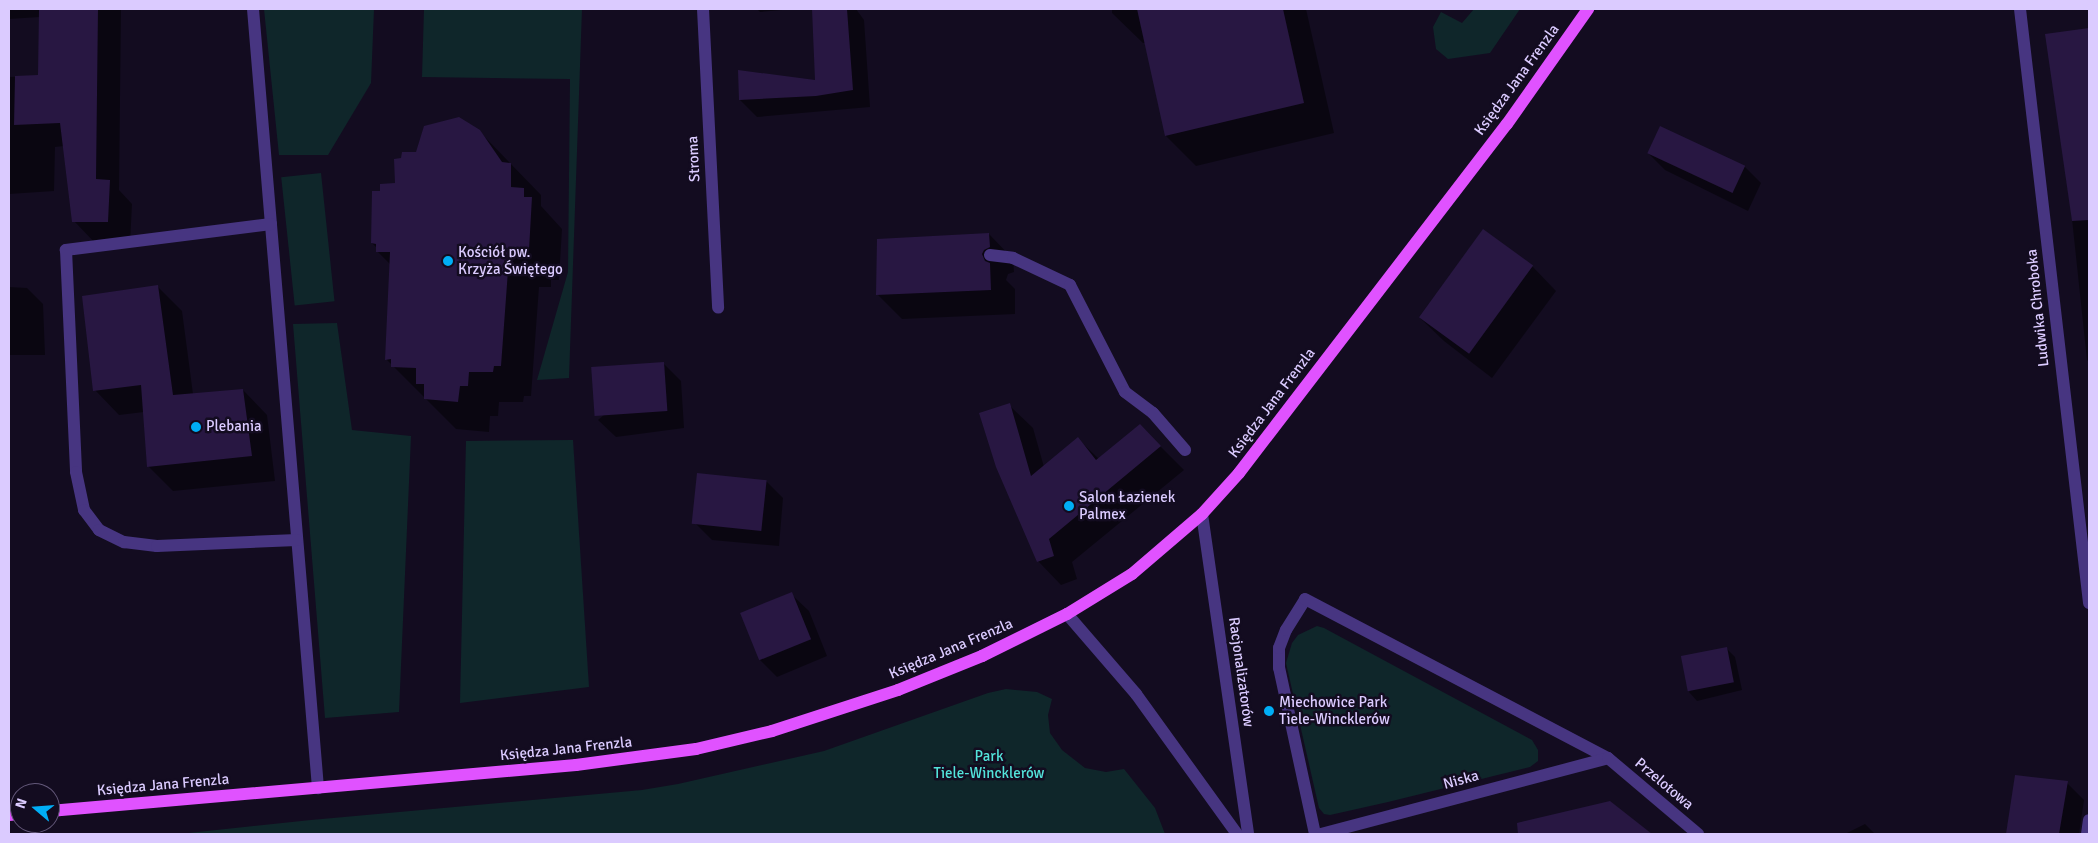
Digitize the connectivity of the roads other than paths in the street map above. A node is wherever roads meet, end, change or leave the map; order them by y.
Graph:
1 (253, 9) edge
2 (703, 9) edge
3 (1588, 9) edge
4 (2020, 9) edge
5 (271, 224) junction
6 (990, 255) dead end
7 (718, 308) dead end
8 (1185, 450) dead end
9 (1202, 514) junction
10 (297, 540) junction
11 (2089, 603) edge
12 (1067, 614) junction
13 (1608, 758) junction
14 (318, 788) junction
15 (60, 811) edge
16 (2089, 820) edge
17 (1237, 834) edge
18 (1248, 834) edge
19 (1315, 834) edge
20 (1321, 834) edge
21 (1698, 834) edge
22 (2087, 834) edge

1 - 5 street
2 - 7 street, Stroma
3 - 9 main road, Księdza Jana Frenzla
4 - 11 street, Ludwika Chroboka
5 - 10 street
5 - 10 street
6 - 8 street
9 - 12 main road, Księdza Jana Frenzla
9 - 18 street, Racjonalizatorów
10 - 14 street
12 - 14 main road, Księdza Jana Frenzla
12 - 17 street
13 - 19 street, Przelotowa
13 - 20 street, Niska
13 - 21 street, Przelotowa
14 - 15 main road, Księdza Jana Frenzla
16 - 22 street

